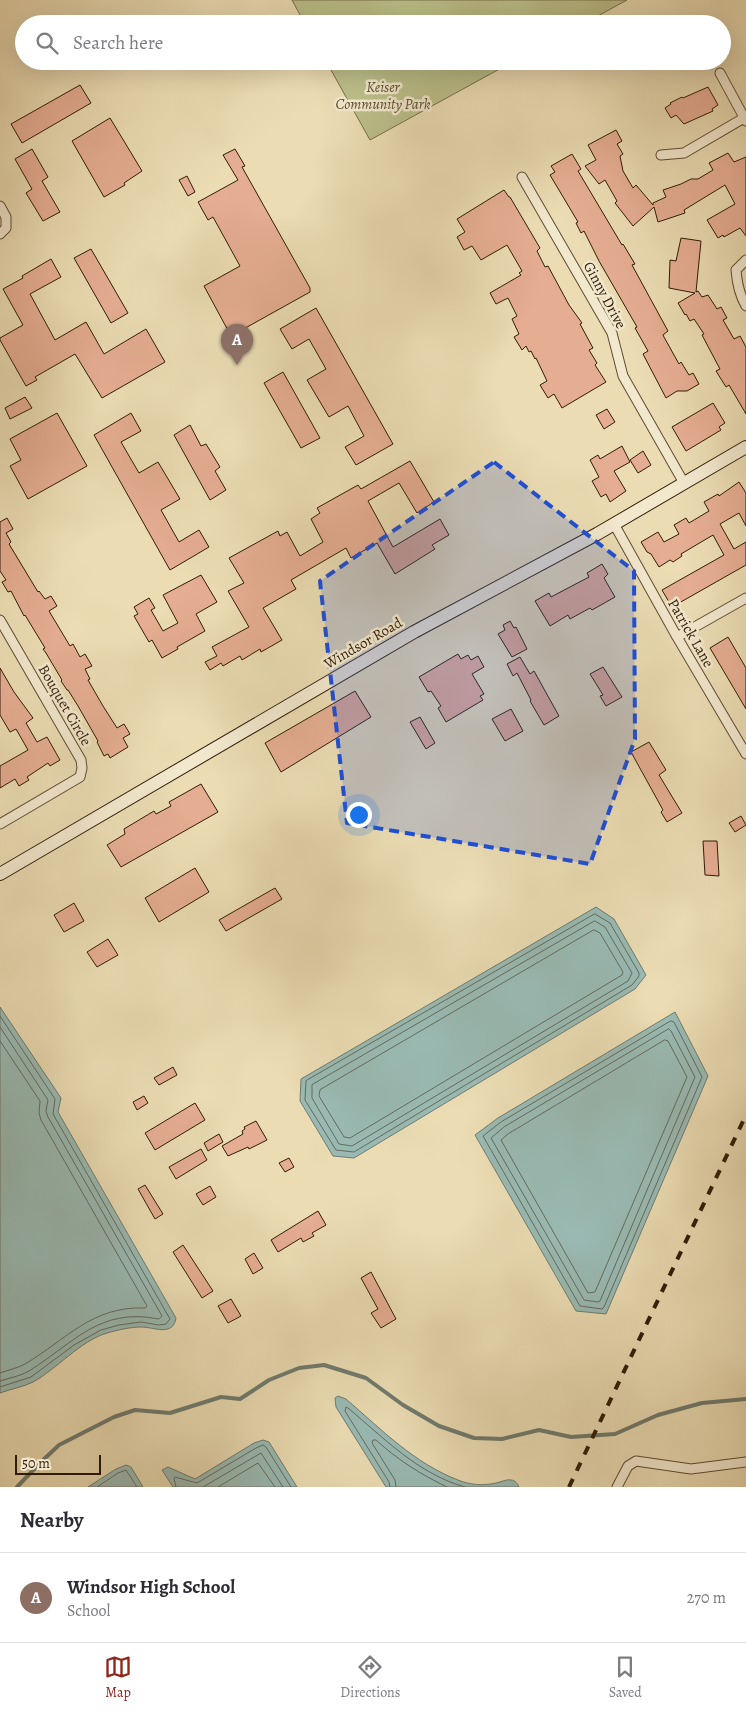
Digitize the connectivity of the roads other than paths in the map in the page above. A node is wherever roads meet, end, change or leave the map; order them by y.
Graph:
1 (720, 73) dead end
2 (745, 120) edge
3 (661, 155) dead end
4 (522, 177) dead end
5 (0, 206) edge
6 (0, 234) edge
7 (746, 260) edge
8 (746, 306) edge
9 (746, 447) edge
10 (684, 482) junction
11 (614, 524) junction
12 (746, 598) edge
13 (0, 620) edge
14 (678, 638) junction
15 (746, 754) edge
16 (0, 824) edge
17 (0, 874) edge
18 (746, 1462) edge
19 (617, 1487) edge

1 - 2 street
2 - 3 street
4 - 10 street, Ginny Drive
5 - 6 street
7 - 8 street
9 - 10 main road, Windsor Road
10 - 11 main road, Windsor Road
11 - 14 street, Patrick Lane
11 - 17 main road, Windsor Road
12 - 14 street
13 - 16 street, Bouquet Circle
14 - 15 street, Patrick Lane
18 - 19 street

